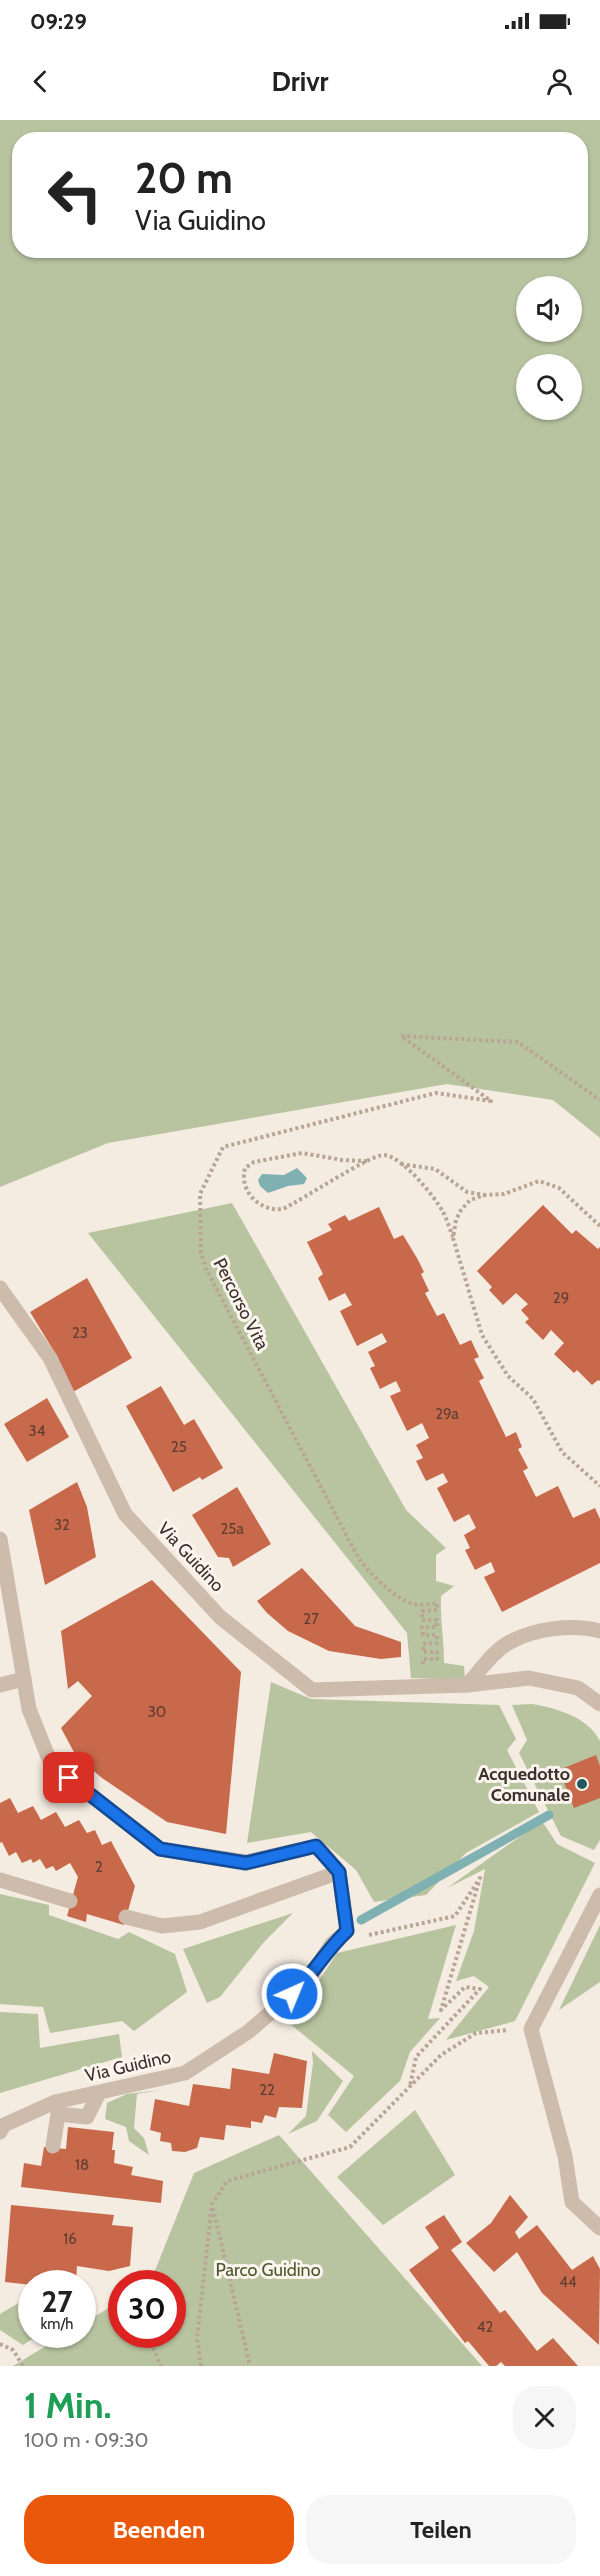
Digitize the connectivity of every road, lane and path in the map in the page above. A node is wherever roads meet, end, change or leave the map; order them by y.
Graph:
1 (600, 1100) edge
2 (367, 1161) junction
3 (400, 1164) junction
4 (485, 1195) junction
5 (600, 1226) edge
6 (453, 1238) junction
7 (0, 1288) edge
8 (600, 1486) edge
9 (0, 1539) edge
10 (600, 1631) edge
11 (24, 1679) junction
12 (0, 1685) edge
13 (467, 1685) junction
14 (436, 1686) junction
15 (600, 1704) edge
16 (339, 1872) junction
17 (0, 1880) edge
18 (600, 1895) edge
19 (70, 1901) dead end
20 (126, 1917) dead end
21 (332, 1944) junction
22 (531, 2029) junction
23 (410, 2086) junction
24 (99, 2093) junction
25 (0, 2132) edge
26 (53, 2146) dead end
27 (212, 2204) junction
28 (600, 2228) edge
29 (0, 2344) edge
30 (153, 2348) edge
31 (23, 2366) edge
32 (161, 2366) edge
33 (201, 2366) edge
34 (250, 2366) edge

1 - 14 path, Percorso Vita
2 - 2 path
2 - 3 path
3 - 4 path
3 - 6 path
4 - 5 path
4 - 6 path
6 - 8 path
7 - 14 street, Via Guidino
9 - 11 street
10 - 13 street
11 - 12 street
11 - 16 street
13 - 14 street, Via Guidino
13 - 15 street, Via Guidino
16 - 20 street
16 - 21 street, Via Guidino
17 - 19 street
18 - 22 street
21 - 23 path
21 - 24 street, Via Guidino
22 - 23 path
22 - 28 street
23 - 27 path
24 - 25 street, Via Guidino
24 - 26 street
27 - 33 path
27 - 34 path
29 - 31 path
30 - 32 path

